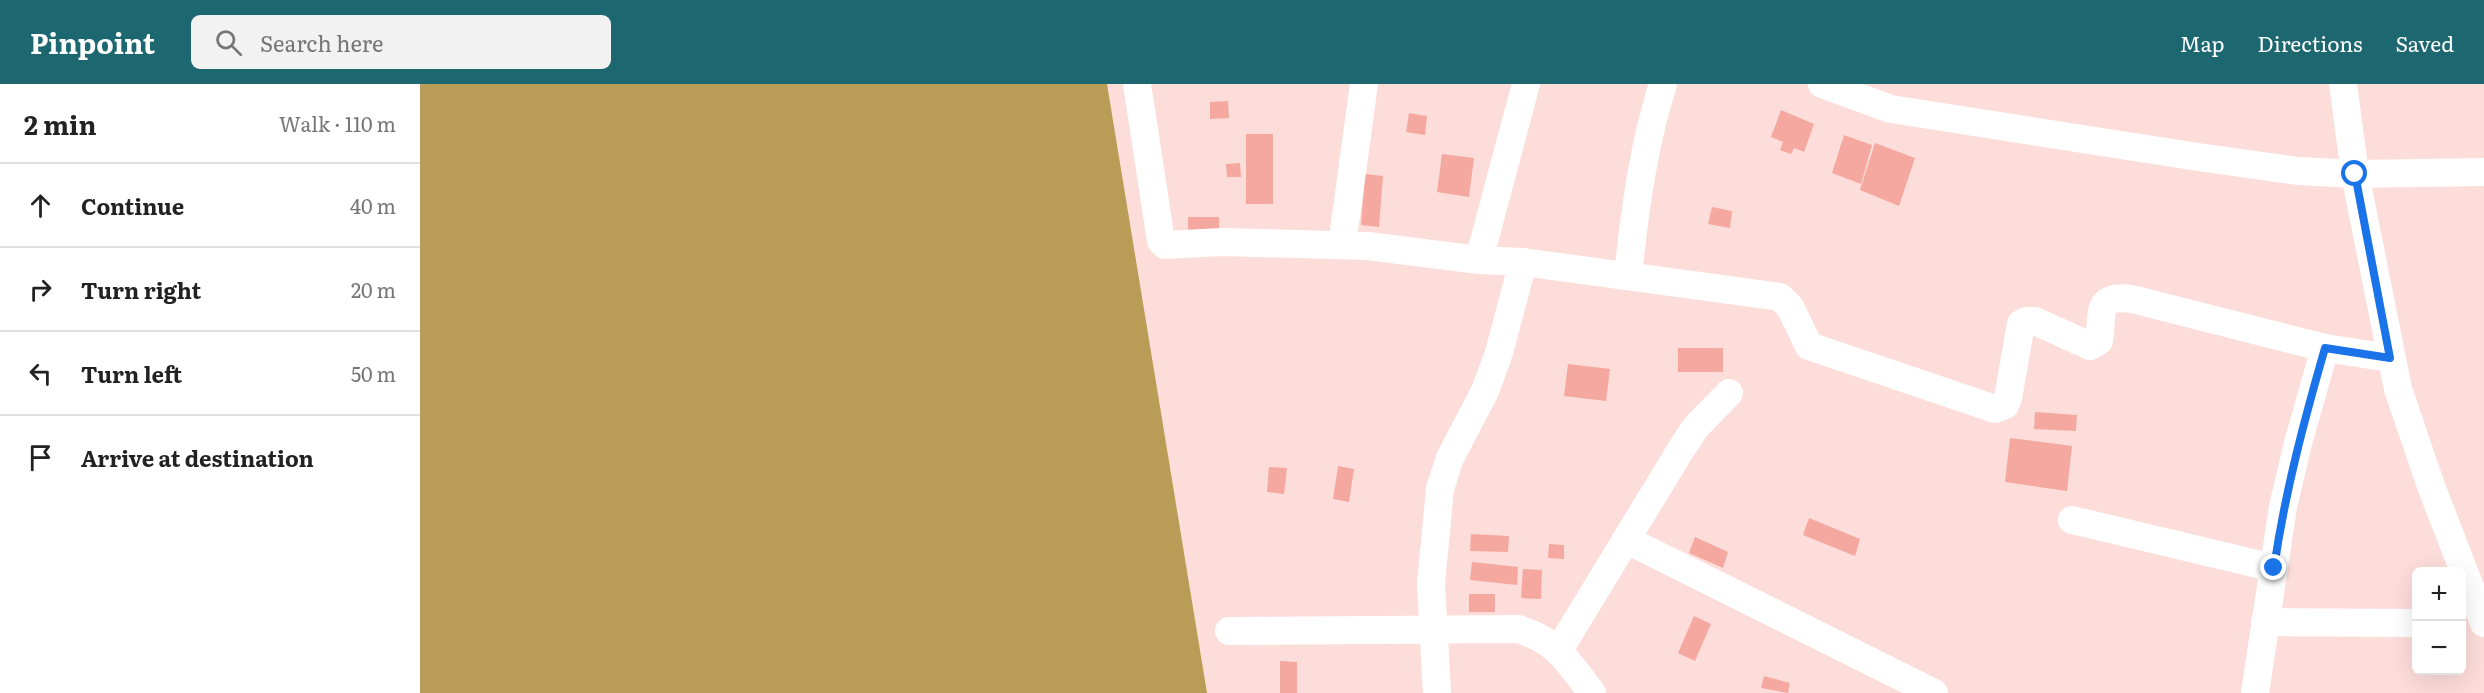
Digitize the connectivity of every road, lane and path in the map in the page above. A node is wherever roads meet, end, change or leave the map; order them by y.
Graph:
1 (1137, 84) edge
2 (1364, 84) edge
3 (1526, 84) edge
4 (1663, 84) edge
5 (1822, 84) edge
6 (2343, 84) edge
7 (2483, 166) edge
8 (2355, 174) junction
9 (1342, 245) junction
10 (1479, 260) junction
11 (1523, 262) junction
12 (1628, 275) junction
13 (2325, 348) junction
14 (2390, 358) junction
15 (1729, 393) dead end
16 (2073, 520) dead end
17 (1627, 540) junction
18 (2274, 568) junction
19 (2265, 622) junction
20 (2412, 623) edge
21 (2466, 623) edge
22 (2484, 623) edge
23 (1432, 630) junction
24 (1229, 631) dead end
25 (1559, 650) junction
26 (1437, 693) edge
27 (1592, 693) edge
28 (1934, 693) edge
29 (2255, 693) edge

1 - 9 street
2 - 9 street
3 - 10 street
4 - 12 street
5 - 8 street
6 - 8 street
7 - 8 street
8 - 14 street
9 - 10 street
10 - 11 street
11 - 12 street
11 - 23 street
12 - 13 street
13 - 14 street
13 - 18 street
14 - 22 street
15 - 17 street
16 - 18 street
17 - 25 street
17 - 28 street
18 - 19 street
19 - 20 street
19 - 29 street
21 - 22 street
23 - 24 street
23 - 25 street
23 - 26 street
25 - 27 street

